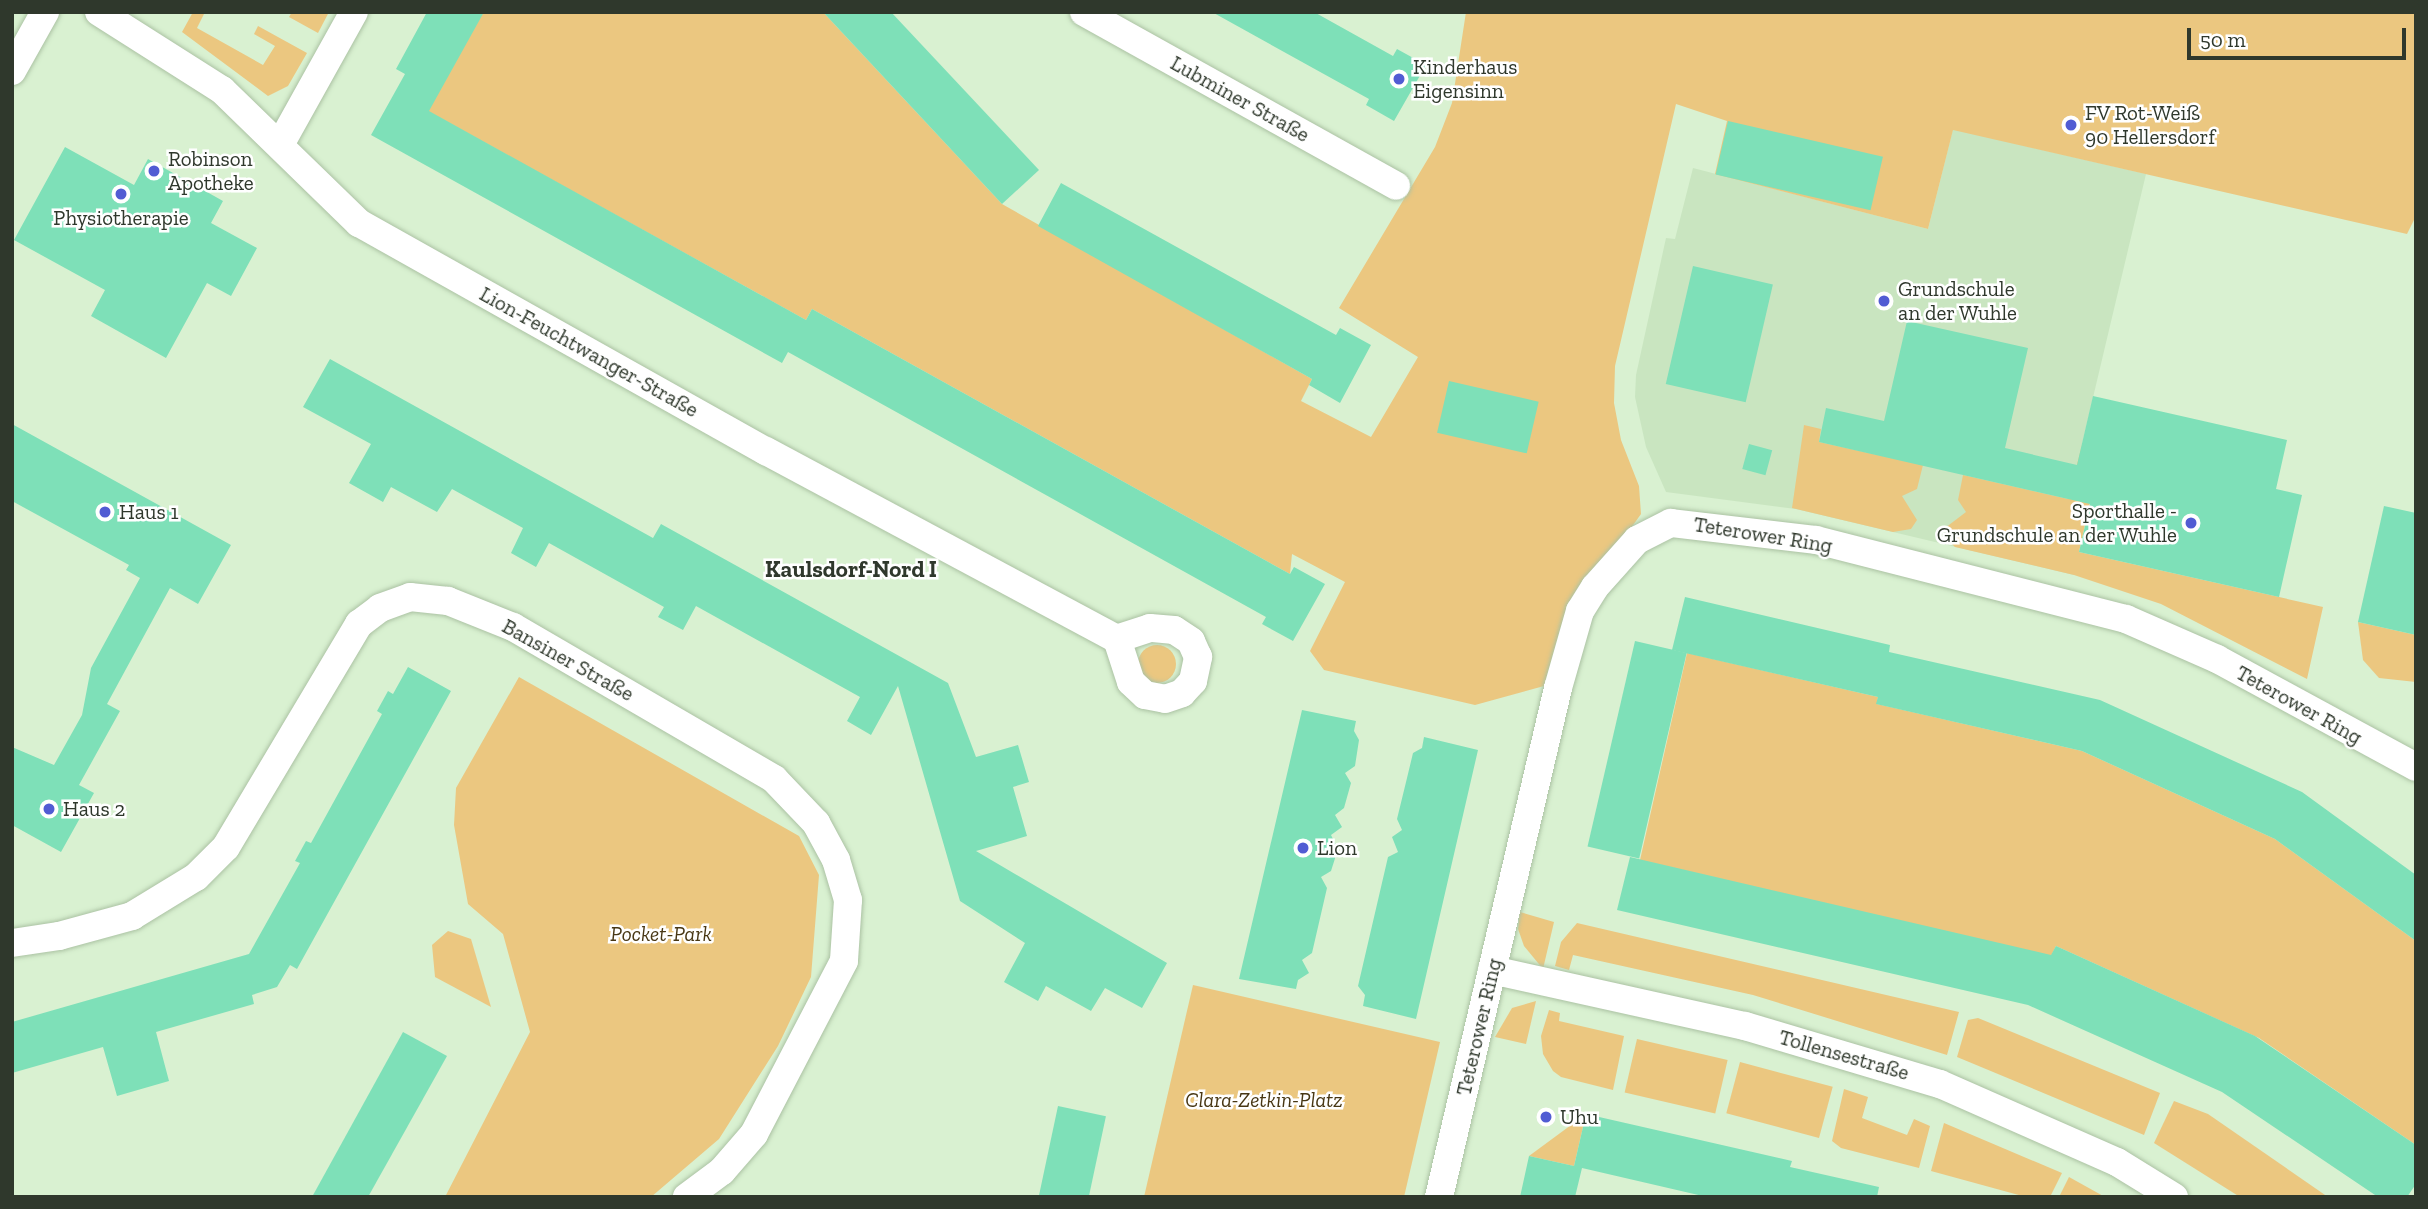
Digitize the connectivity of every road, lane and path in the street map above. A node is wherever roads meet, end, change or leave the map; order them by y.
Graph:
1 (44, 12) edge
2 (99, 12) edge
3 (354, 12) edge
4 (1084, 12) edge
5 (12, 71) edge
6 (281, 143) junction
7 (1396, 186) dead end
8 (1118, 639) dead end
9 (2416, 768) edge
10 (12, 943) edge
11 (1492, 970) junction
12 (687, 1197) edge
13 (1439, 1197) edge
14 (2175, 1197) edge

1 - 5 street
2 - 6 street, Lion-Feuchtwanger-Straße
3 - 6 street
4 - 7 street, Lubminer Straße
6 - 8 street, Lion-Feuchtwanger-Straße
9 - 11 street, Teterower Ring
10 - 12 street, Bansiner Straße
11 - 13 street, Teterower Ring
11 - 14 street, Tollensestraße

